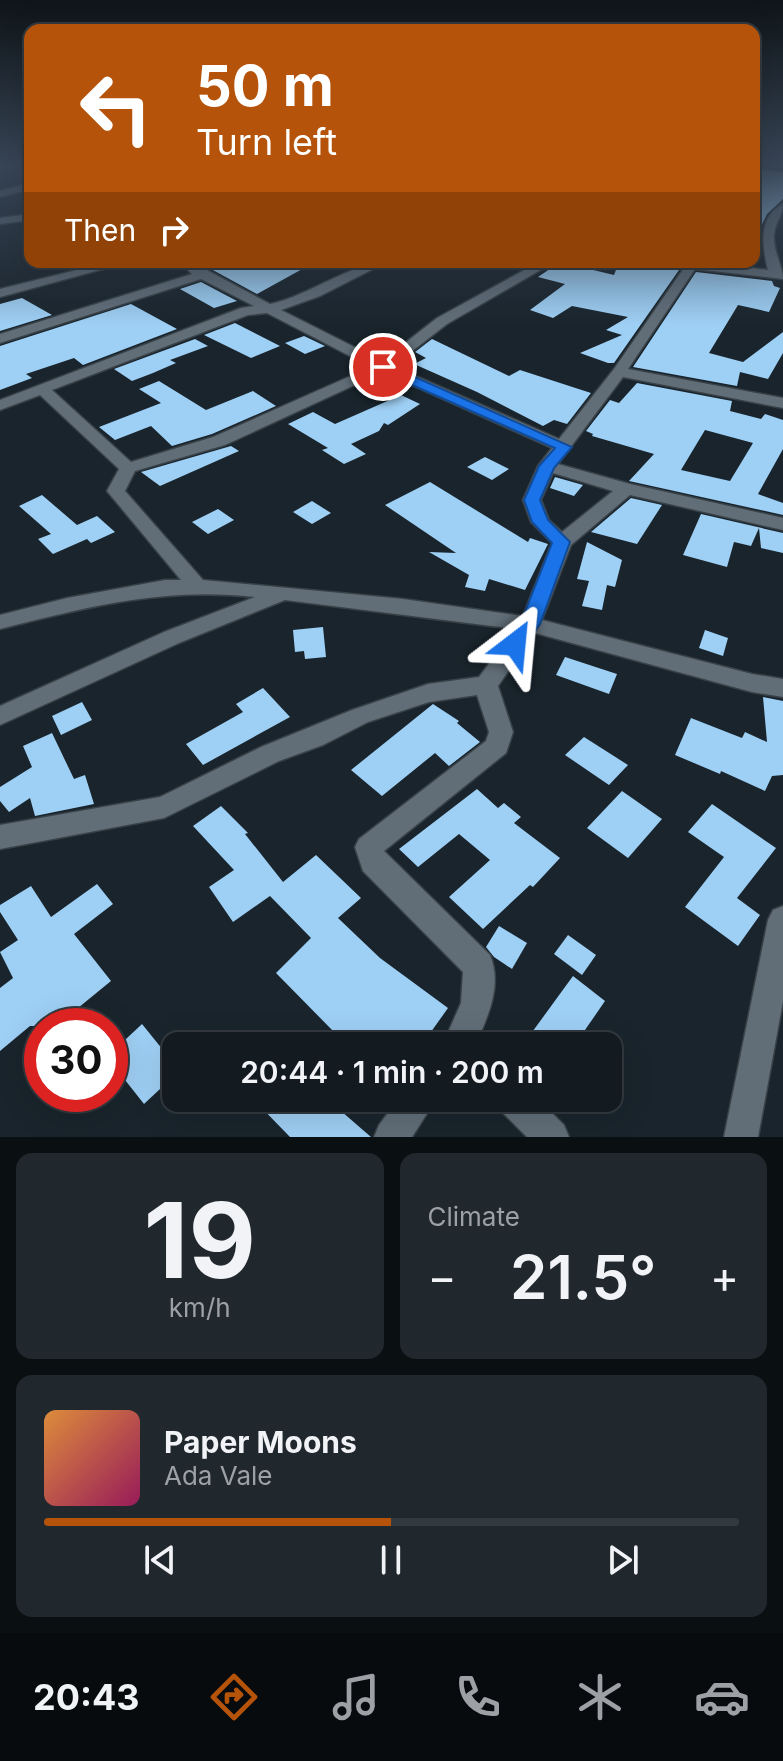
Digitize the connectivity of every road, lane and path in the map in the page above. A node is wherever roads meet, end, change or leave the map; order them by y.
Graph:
1 (771, 219) edge
2 (97, 268) edge
3 (190, 268) edge
4 (370, 268) edge
5 (537, 268) edge
6 (690, 268) edge
7 (721, 268) edge
8 (203, 274) junction
9 (779, 274) edge
10 (3, 290) edge
11 (270, 310) junction
12 (0, 339) edge
13 (383, 367) junction
14 (619, 372) junction
15 (42, 389) junction
16 (783, 403) edge
17 (0, 405) edge
18 (564, 447) junction
19 (547, 466) junction
20 (128, 468) junction
21 (626, 489) junction
22 (783, 524) edge
23 (562, 542) junction
24 (196, 585) junction
25 (285, 595) junction
26 (0, 622) edge
27 (530, 624) junction
28 (486, 685) junction
29 (783, 688) edge
30 (0, 716) edge
31 (0, 837) edge
32 (783, 920) edge
33 (776, 994) edge
34 (464, 1032) edge
35 (410, 1112) edge
36 (526, 1112) edge
37 (391, 1137) edge
38 (552, 1137) edge
39 (741, 1137) edge

1 - 9 street
2 - 10 street
3 - 8 street
4 - 11 street
5 - 13 street
6 - 14 street
7 - 9 street
8 - 11 street
8 - 12 street
11 - 13 street
11 - 15 street
13 - 18 street
13 - 20 street
14 - 16 street
14 - 18 street
15 - 17 street
15 - 20 street
18 - 19 street
19 - 21 street
19 - 23 street
20 - 24 street
21 - 22 street
21 - 23 street
23 - 27 street
24 - 25 street
24 - 26 street
25 - 27 street
25 - 30 street
27 - 28 street
27 - 29 street
28 - 31 street
28 - 34 street
32 - 33 street
33 - 39 street
35 - 37 street
36 - 38 street

